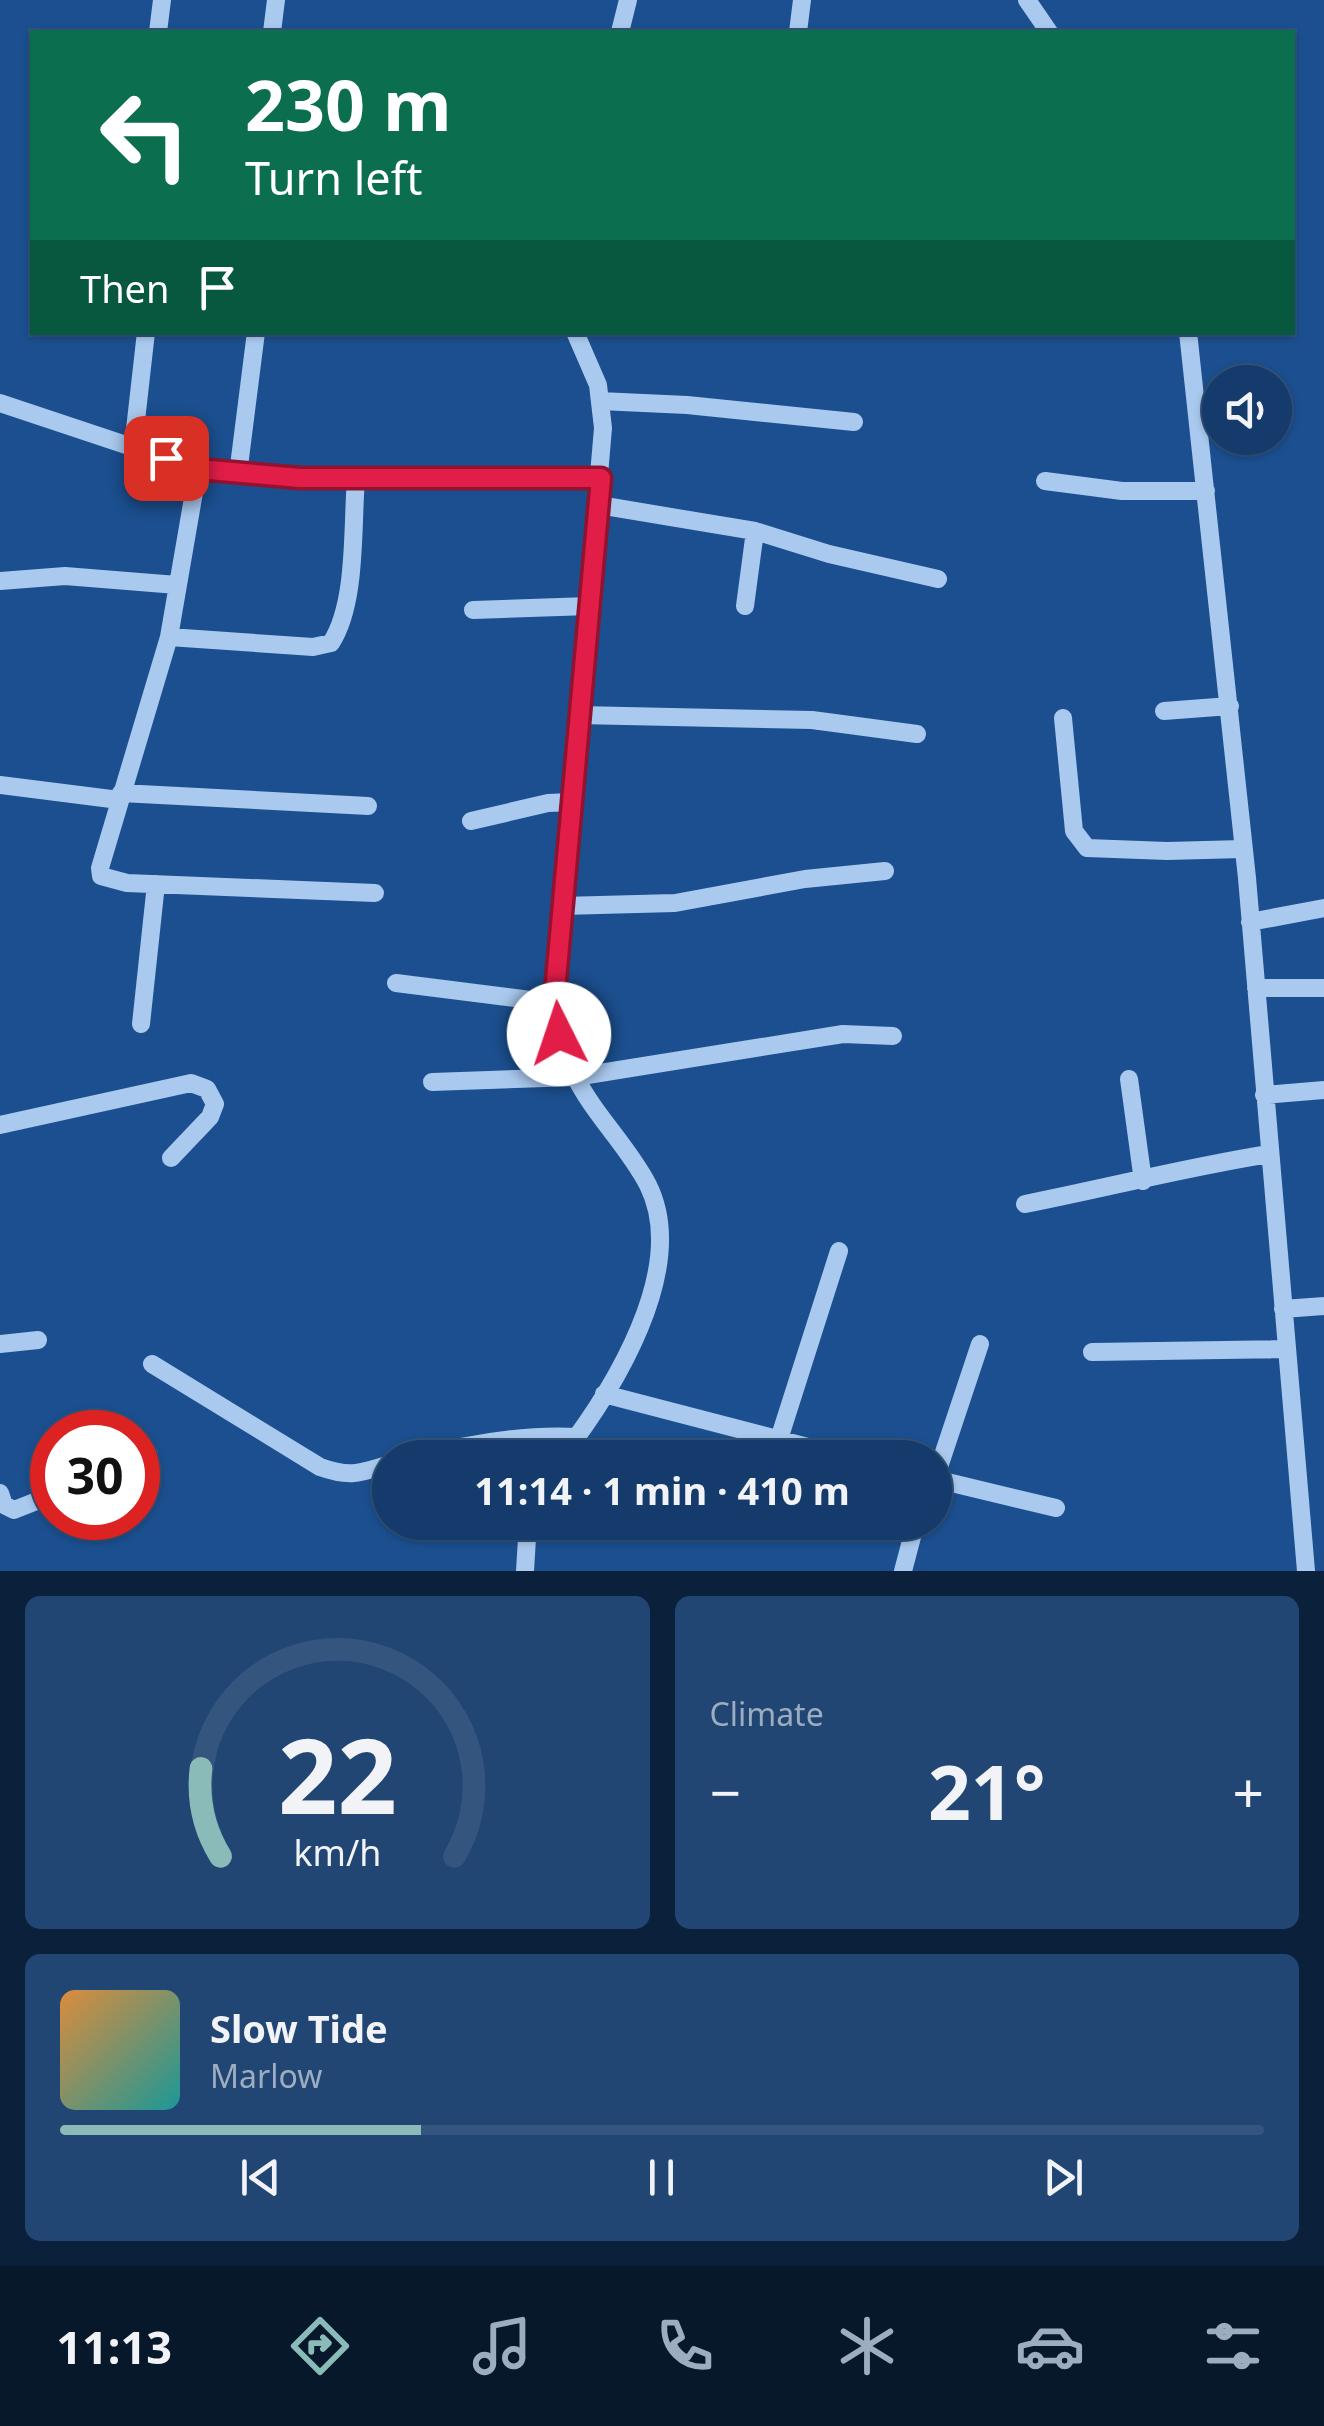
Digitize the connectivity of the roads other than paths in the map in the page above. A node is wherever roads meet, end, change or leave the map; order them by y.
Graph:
1 (162, 0) edge
2 (276, 0) edge
3 (628, 0) edge
4 (802, 0) edge
5 (1027, 0) edge
6 (1041, 28) edge
7 (158, 30) edge
8 (272, 30) edge
9 (620, 30) edge
10 (798, 30) edge
11 (146, 335) edge
12 (256, 335) edge
13 (576, 335) edge
14 (1188, 335) edge
15 (600, 402) junction
16 (0, 403) edge
17 (854, 422) dead end
18 (133, 448) junction
19 (198, 469) junction
20 (238, 474) junction
21 (601, 478) junction
22 (356, 479) junction
23 (1045, 481) dead end
24 (1206, 491) junction
25 (598, 505) junction
26 (755, 531) junction
27 (938, 579) dead end
28 (0, 581) edge
29 (177, 585) junction
30 (589, 606) junction
31 (745, 606) dead end
32 (473, 610) dead end
33 (169, 637) junction
34 (1230, 706) junction
35 (1164, 711) dead end
36 (579, 715) junction
37 (1062, 718) dead end
38 (917, 734) dead end
39 (0, 785) edge
40 (120, 796) junction
41 (571, 802) junction
42 (368, 806) dead end
43 (471, 821) dead end
44 (1244, 849) junction
45 (885, 871) dead end
46 (156, 884) junction
47 (374, 894) dead end
48 (562, 906) junction
49 (1324, 908) edge
50 (1250, 922) junction
51 (396, 983) dead end
52 (1256, 988) junction
53 (1324, 988) edge
54 (554, 1003) junction
55 (142, 1024) dead end
56 (894, 1036) dead end
57 (575, 1077) junction
58 (1129, 1079) dead end
59 (432, 1082) dead end
60 (1324, 1090) edge
61 (1264, 1095) junction
62 (0, 1125) edge
63 (1269, 1154) junction
64 (171, 1158) dead end
65 (1143, 1181) junction
66 (1025, 1204) dead end
67 (839, 1251) dead end
68 (1324, 1306) edge
69 (1283, 1309) junction
70 (38, 1340) dead end
71 (0, 1344) edge
72 (980, 1344) dead end
73 (1287, 1350) junction
74 (1092, 1352) dead end
75 (152, 1364) dead end
76 (604, 1394) junction
77 (577, 1437) junction
78 (505, 1440) edge
79 (575, 1440) edge
80 (751, 1440) edge
81 (779, 1440) edge
82 (372, 1470) edge
83 (0, 1493) edge
84 (30, 1504) edge
85 (1056, 1508) dead end
86 (527, 1540) edge
87 (911, 1540) edge
88 (526, 1571) edge
89 (902, 1571) edge
90 (1306, 1571) edge

1 - 7 street
2 - 8 street
3 - 9 street
4 - 10 street
5 - 6 street
11 - 18 street
12 - 20 street
13 - 15 street
14 - 24 street
15 - 17 street
15 - 21 street
16 - 18 street
18 - 19 street
19 - 20 street
19 - 29 street
20 - 22 street
21 - 22 street
21 - 25 street
22 - 33 street
23 - 24 street
24 - 34 street
25 - 26 street
25 - 30 street
26 - 27 street
26 - 31 street
28 - 29 street
29 - 33 street
30 - 32 street
30 - 36 street
33 - 40 street
34 - 35 street
34 - 44 street
36 - 38 street
36 - 41 street
37 - 44 street
39 - 40 street
40 - 42 street
40 - 46 street
41 - 43 street
41 - 48 street
44 - 50 street
45 - 48 street
46 - 47 street
46 - 55 street
48 - 54 street
49 - 50 street
50 - 52 street
51 - 54 street
52 - 53 street
52 - 61 street
54 - 57 street
56 - 57 street
57 - 59 street
57 - 76 street
58 - 65 street
60 - 61 street
61 - 63 street
62 - 64 street
63 - 65 street
63 - 69 street
65 - 66 street
67 - 81 street
68 - 69 street
69 - 73 street
70 - 71 street
72 - 85 street
73 - 74 street
73 - 90 street
75 - 82 street
76 - 77 street
76 - 80 street
77 - 78 street
77 - 79 street
83 - 84 street
86 - 88 street
87 - 89 street

